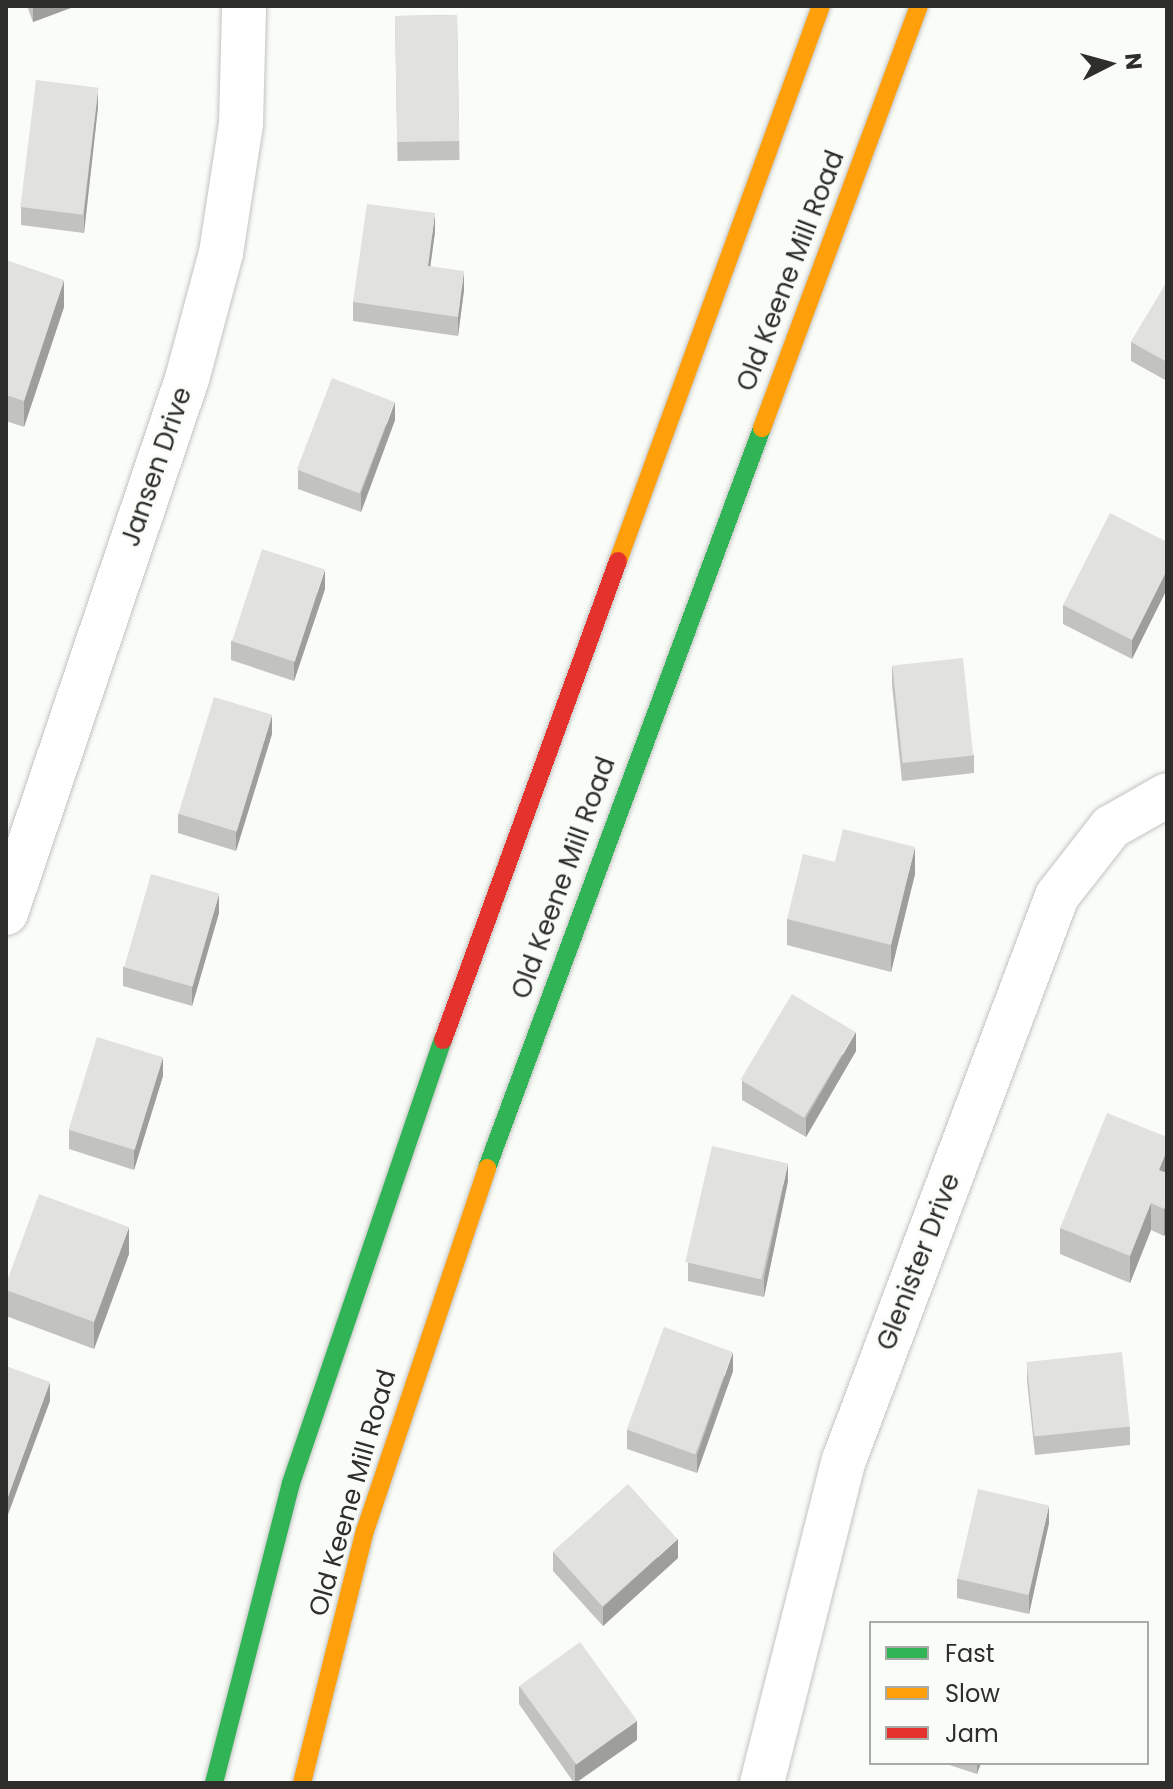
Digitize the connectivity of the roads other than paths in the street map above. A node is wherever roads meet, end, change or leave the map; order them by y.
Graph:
1 (244, 6) edge
2 (821, 6) edge
3 (919, 6) edge
4 (1167, 795) edge
5 (6, 913) edge
6 (214, 1783) edge
7 (302, 1783) edge
8 (762, 1783) edge

1 - 5 street, Jansen Drive
2 - 6 main road
3 - 7 main road, Old Keene Mill Road
4 - 8 street, Glenister Drive

